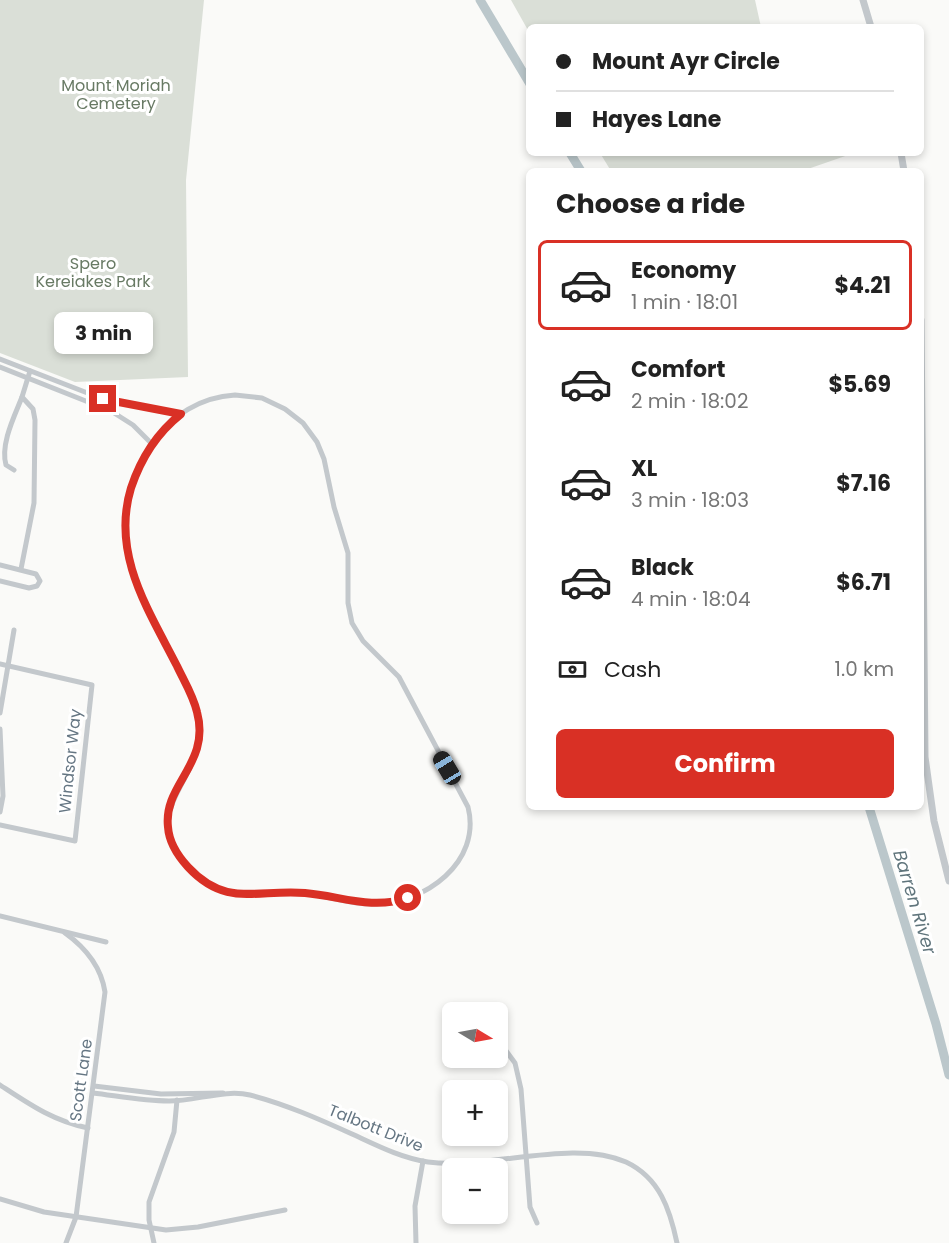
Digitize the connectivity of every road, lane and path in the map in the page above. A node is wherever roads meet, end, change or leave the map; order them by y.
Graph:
1 (863, 0) edge
2 (870, 24) edge
3 (0, 359) edge
4 (0, 367) edge
5 (30, 371) junction
6 (27, 378) junction
7 (22, 397) junction
8 (181, 414) junction
9 (152, 444) junction
10 (14, 470) dead end
11 (0, 565) edge
12 (21, 569) junction
13 (0, 581) edge
14 (14, 630) dead end
15 (0, 664) edge
16 (7, 665) junction
17 (0, 713) edge
18 (0, 729) edge
19 (924, 731) edge
20 (0, 812) edge
21 (0, 825) edge
22 (949, 881) edge
23 (0, 916) edge
24 (65, 933) junction
25 (106, 942) dead end
26 (508, 1053) edge
27 (0, 1085) edge
28 (94, 1086) junction
29 (93, 1093) junction
30 (230, 1093) junction
31 (177, 1100) junction
32 (88, 1128) junction
33 (526, 1158) junction
34 (423, 1161) junction
35 (0, 1199) edge
36 (285, 1210) dead end
37 (76, 1217) junction
38 (537, 1223) dead end
39 (150, 1228) junction
40 (66, 1243) edge
41 (154, 1243) edge
42 (416, 1243) edge
43 (677, 1243) edge

1 - 2 street
3 - 5 street
4 - 6 street
5 - 6 street
5 - 8 street
6 - 7 street
6 - 9 street
7 - 10 street
7 - 12 street
8 - 9 street
8 - 9 street
11 - 12 street
12 - 13 street
14 - 16 street
15 - 16 street
16 - 17 street
16 - 21 street, Windsor Way
18 - 20 street
19 - 22 street
23 - 24 street, Scott Lane
24 - 25 street, Scott Lane
24 - 28 street, Scott Lane
26 - 33 street
27 - 32 street
28 - 29 street, Scott Lane
28 - 30 street
29 - 31 street, Talbott Drive
29 - 32 street, Scott Lane
30 - 31 street, Talbott Drive
30 - 34 street, Talbott Drive
31 - 39 street
32 - 37 street, Scott Lane
33 - 34 street, Talbott Drive
33 - 38 street
33 - 43 street, Talbott Drive
34 - 42 street
35 - 37 street
36 - 39 street
37 - 39 street
37 - 40 street, Scott Lane
39 - 41 street

